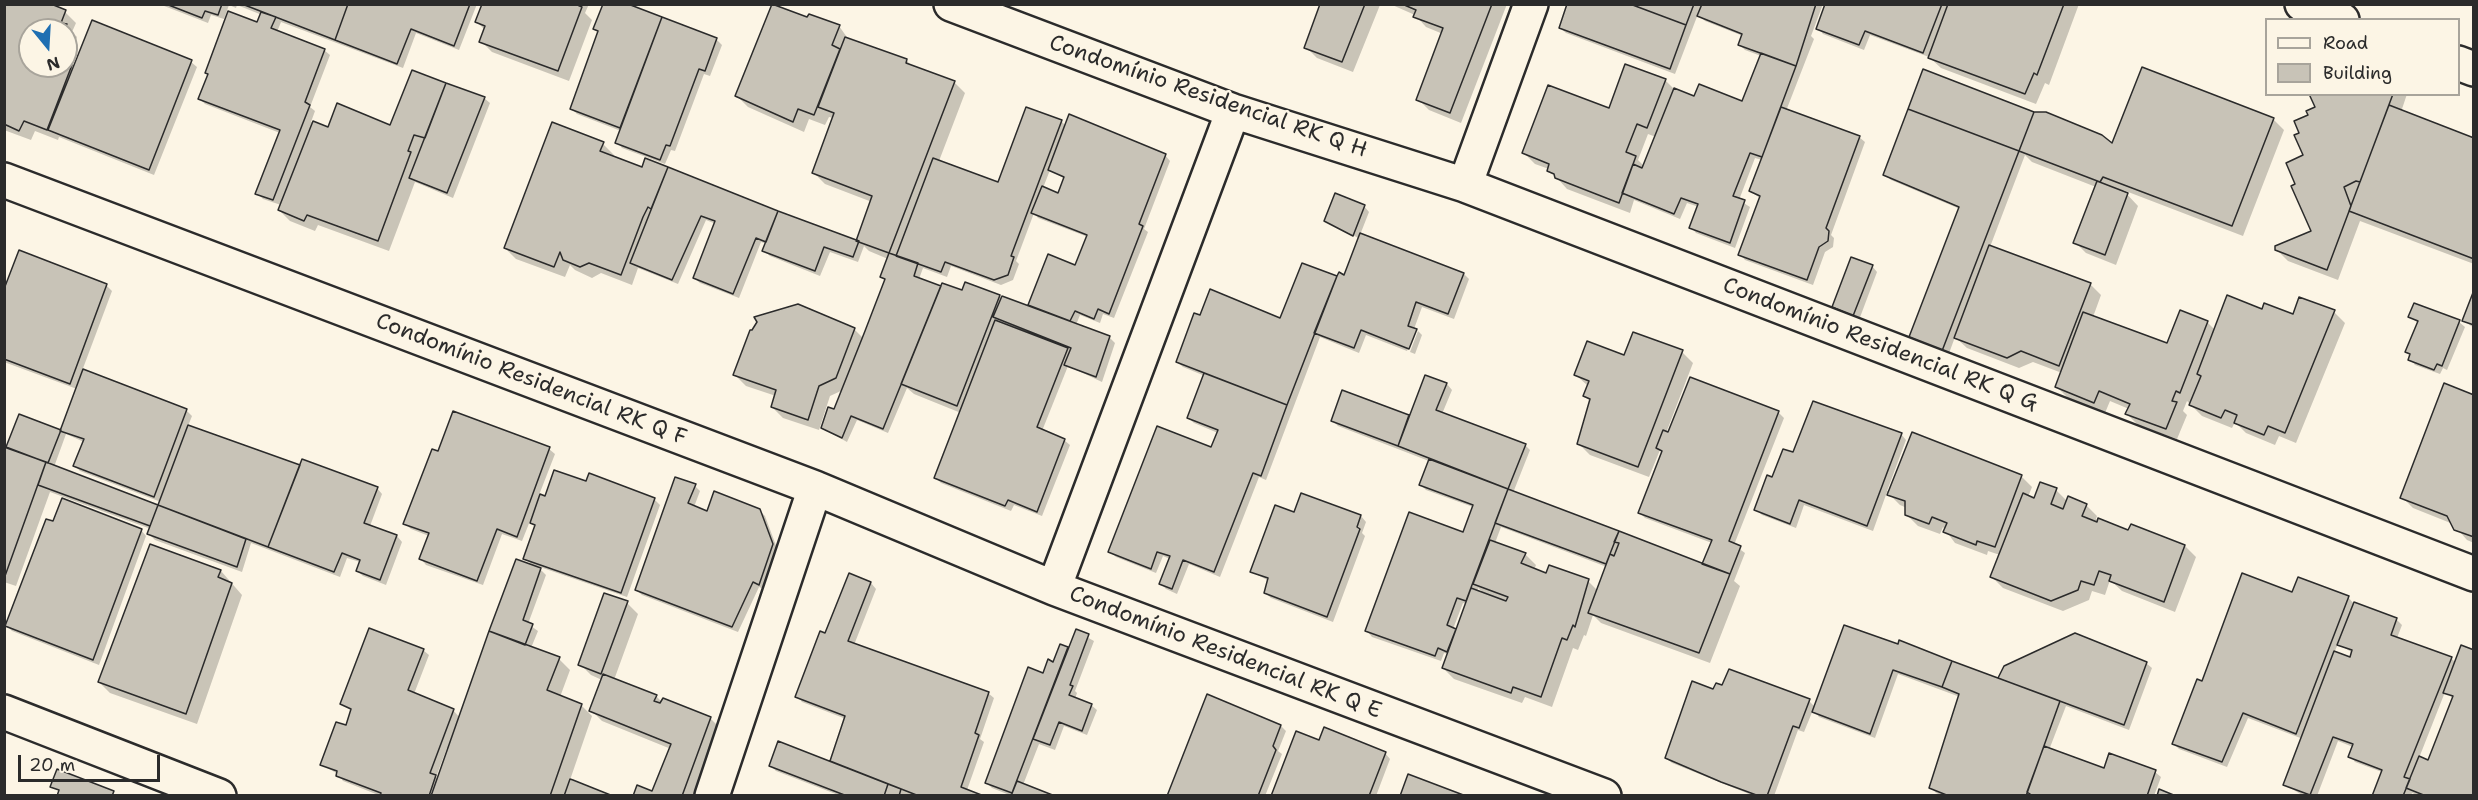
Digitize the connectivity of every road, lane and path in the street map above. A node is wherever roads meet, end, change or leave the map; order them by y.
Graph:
1 (951, 4) edge
2 (1531, 4) edge
3 (2302, 4) edge
4 (2337, 18) edge
5 (1233, 111) junction
6 (4, 180) edge
7 (1466, 185) junction
8 (814, 488) junction
9 (2474, 574) edge
10 (1054, 588) junction
11 (4, 712) edge
12 (219, 795) edge
13 (712, 795) edge
14 (1604, 795) edge

1 - 5 street, Condomínio Residencial RK Q H
2 - 7 street
3 - 4 street
5 - 7 street, Condomínio Residencial RK Q H
5 - 10 street, Condomínio Residencial RK Q E
6 - 8 street, Condomínio Residencial RK Q F
7 - 9 street, Condomínio Residencial RK Q G
8 - 10 street, Condomínio Residencial RK Q F
8 - 13 street
10 - 14 street, Condomínio Residencial RK Q E
11 - 12 street

